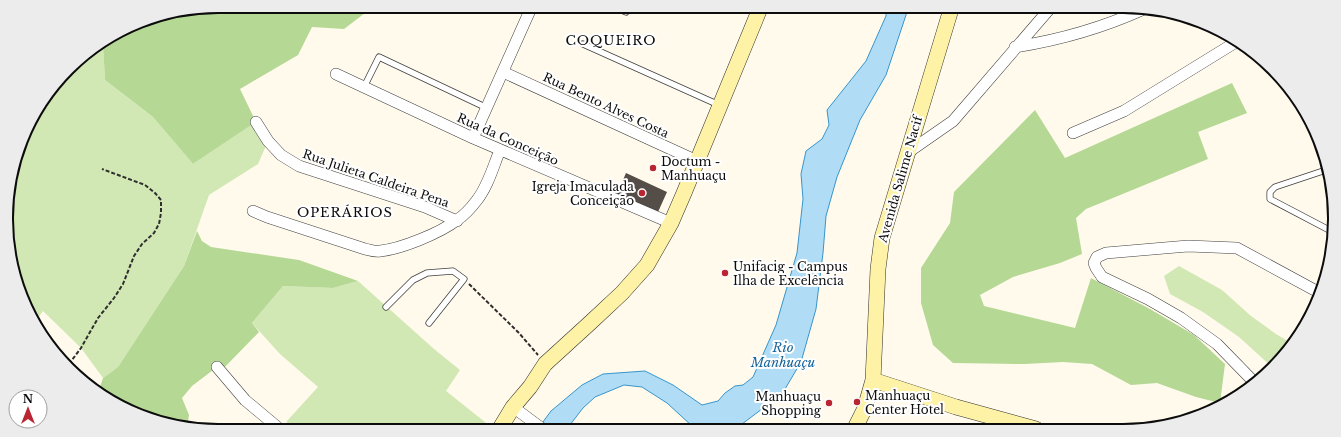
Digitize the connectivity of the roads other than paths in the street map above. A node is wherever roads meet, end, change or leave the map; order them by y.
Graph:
1 (529, 13) edge
2 (758, 13) edge
3 (950, 13) edge
4 (1046, 13) edge
5 (1134, 13) edge
6 (583, 44) dead end
7 (1231, 45) edge
8 (1015, 47) junction
9 (503, 72) junction
10 (336, 74) dead end
11 (364, 87) junction
12 (720, 105) junction
13 (487, 108) junction
14 (256, 122) dead end
15 (1073, 133) dead end
16 (473, 138) junction
17 (500, 150) junction
18 (907, 153) junction
19 (697, 162) junction
20 (1322, 171) edge
21 (253, 211) dead end
22 (457, 221) junction
23 (671, 223) junction
24 (1328, 230) edge
25 (1315, 290) edge
26 (386, 307) dead end
27 (429, 323) dead end
28 (217, 367) dead end
29 (1251, 379) edge
30 (873, 380) junction
31 (513, 407) junction
32 (274, 424) edge
33 (503, 424) edge
34 (534, 424) edge
35 (857, 424) edge
36 (1014, 424) edge

1 - 9 street
2 - 12 street
3 - 18 street, Avenida Salime Nacif
4 - 8 street
5 - 8 street
6 - 12 lane
7 - 15 street
8 - 18 street
9 - 13 street
9 - 19 street, Rua Bento Alves Costa
10 - 11 street, Rua da Conceição
11 - 13 lane
11 - 16 street, Rua da Conceição
12 - 19 street
13 - 16 street
14 - 22 street, Rua Julieta Caldeira Pena
16 - 17 street, Rua da Conceição
17 - 22 street
17 - 23 street, Rua da Conceição
18 - 30 street, Avenida Salime Nacif
19 - 23 street
20 - 24 lane
21 - 22 street
23 - 31 street
25 - 29 street
26 - 27 lane
28 - 32 street
30 - 35 street, Avenida Salime Nacif
30 - 36 street
31 - 33 street
31 - 34 street

